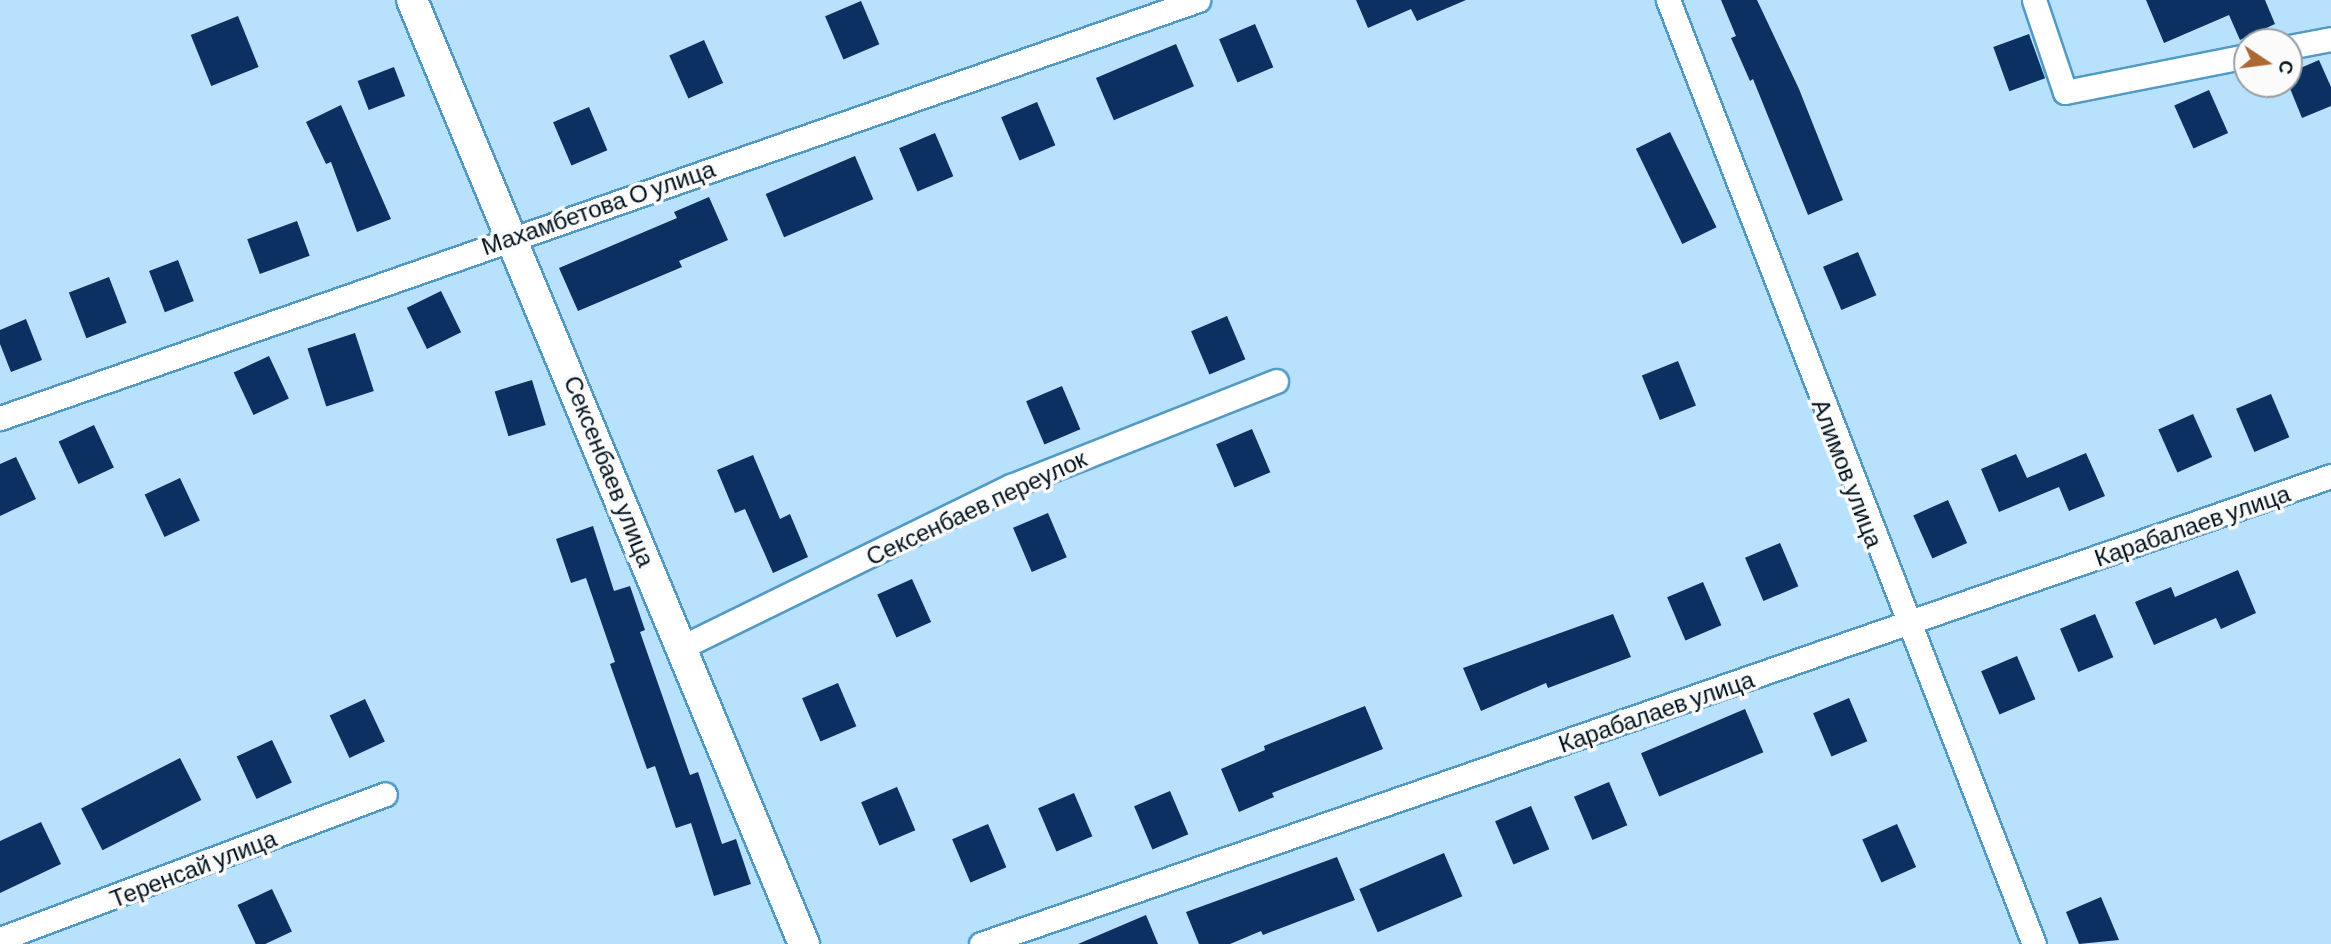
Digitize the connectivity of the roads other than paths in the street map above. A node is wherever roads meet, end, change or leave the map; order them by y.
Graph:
1 (412, 0) edge
2 (1198, 0) edge
3 (1668, 0) edge
4 (2034, 0) edge
5 (2331, 39) edge
6 (2303, 44) edge
7 (2233, 59) edge
8 (513, 236) junction
9 (1276, 381) dead end
10 (0, 418) edge
11 (2331, 476) edge
12 (1907, 625) junction
13 (682, 647) junction
14 (385, 794) dead end
15 (0, 939) edge
16 (804, 944) edge
17 (981, 944) edge
18 (2034, 944) edge

1 - 8 street, Сексенбаев улица
2 - 8 street, Махамбетова О улица
3 - 12 street, Алимов улица
4 - 7 street
5 - 6 street
8 - 10 street, Махамбетова О улица
8 - 13 street, Сексенбаев улица
9 - 13 street, Сексенбаев переулок
11 - 12 street, Карабалаев улица
12 - 17 street, Карабалаев улица
12 - 18 street, Алимов улица
13 - 16 street, Сексенбаев улица
14 - 15 street, Теренсай улица

